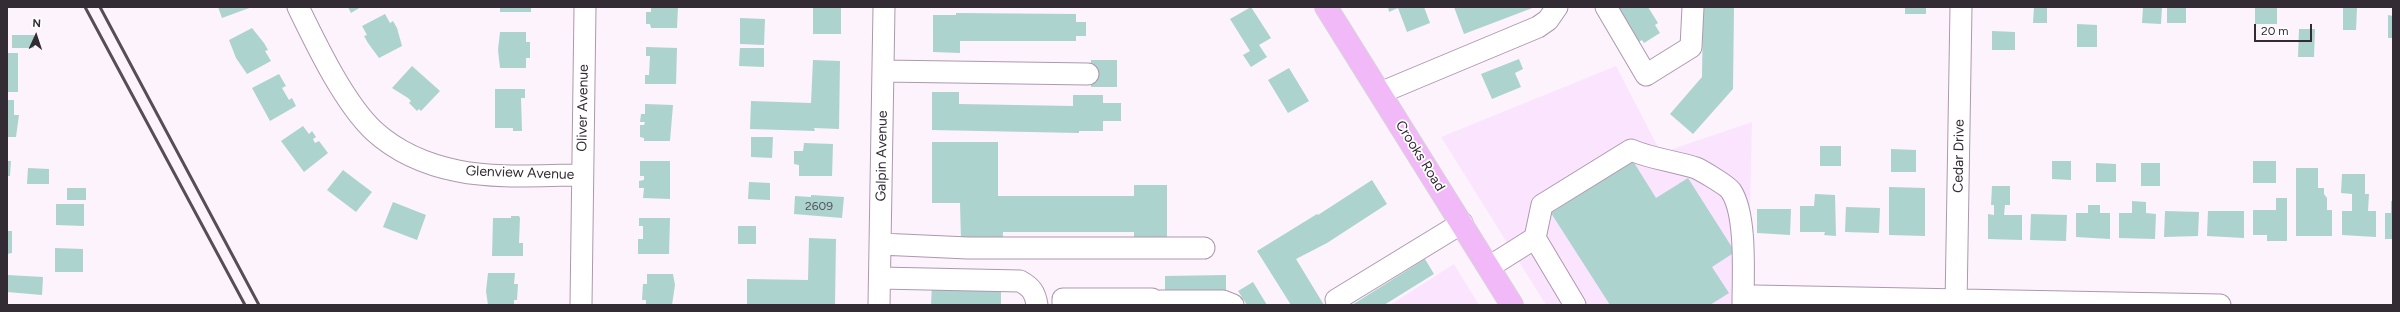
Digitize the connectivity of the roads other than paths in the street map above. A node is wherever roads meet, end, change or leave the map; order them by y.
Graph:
1 (298, 7) edge
2 (585, 7) edge
3 (884, 7) edge
4 (1326, 7) edge
5 (1557, 7) edge
6 (1606, 7) edge
7 (1693, 7) edge
8 (1961, 7) edge
9 (883, 71) junction
10 (1088, 74) dead end
11 (1380, 93) junction
12 (582, 175) junction
13 (1462, 223) junction
14 (1535, 238) junction
15 (880, 244) junction
16 (1204, 248) dead end
17 (1489, 267) junction
18 (880, 278) junction
19 (1336, 300) dead end
20 (1749, 301) edge
21 (1957, 302) edge
22 (1156, 303) edge
23 (581, 305) edge
24 (879, 305) edge
25 (1036, 305) edge
26 (1063, 305) edge
27 (1234, 305) edge
28 (1512, 305) edge
29 (1575, 305) edge
30 (2220, 305) edge

1 - 12 street, Glenview Avenue
2 - 12 street, Oliver Avenue
3 - 9 street, Galpin Avenue
4 - 11 main road, Crooks Road
5 - 11 street
6 - 7 street
8 - 21 street, Cedar Drive
9 - 10 street
9 - 15 street, Galpin Avenue
11 - 13 main road, Crooks Road
12 - 23 street, Oliver Avenue
13 - 17 main road, Crooks Road
13 - 19 street
14 - 17 street
14 - 20 street
14 - 29 street
15 - 16 street
15 - 18 street, Galpin Avenue
17 - 28 main road, Crooks Road
18 - 24 street, Galpin Avenue
18 - 25 street
20 - 21 street
21 - 30 street
22 - 26 street
22 - 27 street

